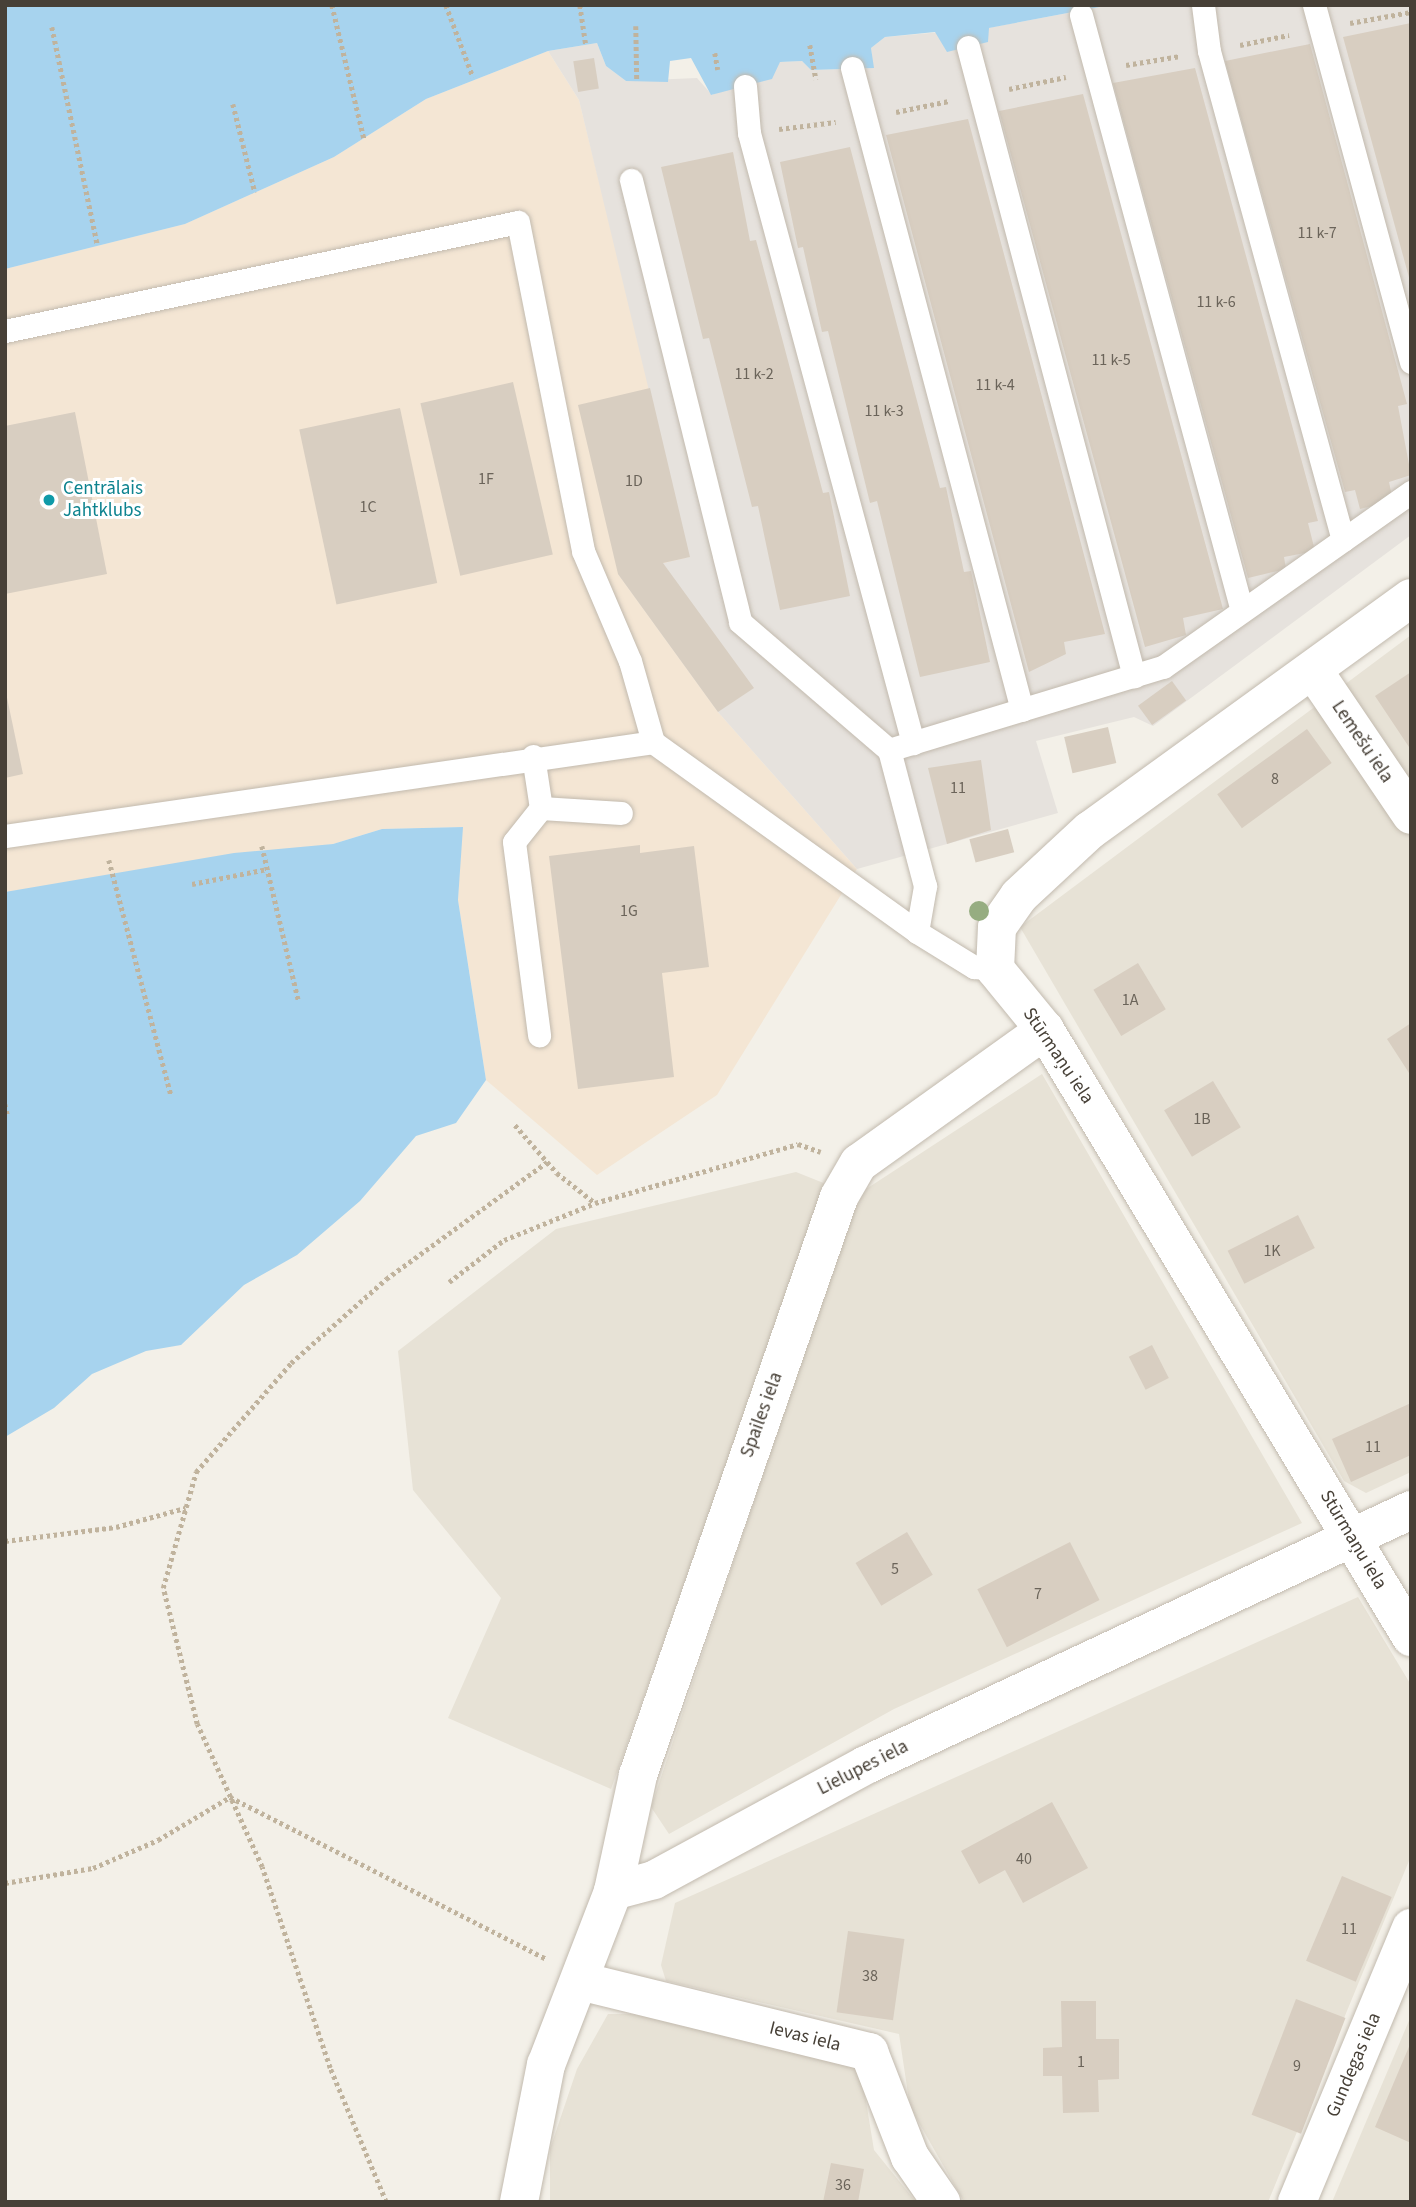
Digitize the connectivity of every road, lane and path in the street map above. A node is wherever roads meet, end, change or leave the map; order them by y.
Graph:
1 (331, 5) edge
2 (446, 5) edge
3 (580, 5) edge
4 (1202, 5) edge
5 (1314, 5) edge
6 (1081, 15) dead end
7 (636, 26) dead end
8 (51, 27) dead end
9 (586, 45) dead end
10 (810, 45) dead end
11 (968, 47) dead end
12 (852, 68) dead end
13 (473, 77) dead end
14 (816, 79) dead end
15 (638, 81) dead end
16 (745, 86) dead end
17 (233, 104) dead end
18 (364, 138) dead end
19 (631, 180) dead end
20 (255, 192) dead end
21 (97, 243) dead end
22 (5, 331) edge
23 (1411, 362) edge
24 (1411, 492) edge
25 (1343, 540) junction
26 (1411, 598) edge
27 (1242, 611) junction
28 (1313, 670) junction
29 (1134, 676) junction
30 (1022, 710) junction
31 (653, 742) junction
32 (913, 743) junction
33 (889, 750) junction
34 (533, 756) junction
35 (541, 808) junction
36 (621, 813) dead end
37 (1411, 815) edge
38 (5, 836) edge
39 (262, 846) dead end
40 (108, 860) dead end
41 (267, 869) junction
42 (192, 884) dead end
43 (917, 932) junction
44 (995, 969) junction
45 (299, 1002) dead end
46 (1045, 1030) junction
47 (539, 1035) dead end
48 (171, 1094) dead end
49 (5, 1104) edge
50 (8, 1117) dead end
51 (515, 1125) dead end
52 (547, 1162) junction
53 (859, 1163) junction
54 (595, 1203) junction
55 (449, 1282) dead end
56 (186, 1508) junction
57 (1411, 1510) edge
58 (1353, 1539) junction
59 (5, 1541) edge
60 (1411, 1637) edge
61 (230, 1797) junction
62 (5, 1883) edge
63 (613, 1891) junction
64 (1411, 1928) edge
65 (580, 1982) junction
66 (386, 2202) edge
67 (519, 2202) edge
68 (941, 2202) edge
69 (1297, 2202) edge

1 - 18 path
2 - 13 path
3 - 9 path
4 - 25 lane
5 - 23 lane
6 - 27 lane
7 - 15 path
8 - 21 path
10 - 14 path
11 - 29 lane
12 - 30 lane
16 - 32 lane
17 - 20 path
19 - 33 lane
22 - 31 lane
24 - 25 lane
25 - 27 lane
26 - 28 street
27 - 29 lane
28 - 37 street, Lemešu iela
28 - 44 street
29 - 30 lane
30 - 32 lane
31 - 34 lane
31 - 43 lane
32 - 33 lane
33 - 43 lane
34 - 35 lane
34 - 38 lane
35 - 36 lane
35 - 47 lane
39 - 41 path
40 - 48 path
41 - 42 path
41 - 45 path
43 - 44 lane
44 - 46 street, Stūrmaņu iela
46 - 53 street, Spailes iela
46 - 58 street, Stūrmaņu iela
49 - 50 path
51 - 52 path
52 - 54 path
52 - 56 path
53 - 54 path
53 - 63 street, Spailes iela
54 - 55 path
56 - 59 path
56 - 61 path
57 - 58 street, Lielupes iela
58 - 60 street, Stūrmaņu iela
58 - 63 street, Lielupes iela
61 - 62 path
61 - 65 path
61 - 66 path
63 - 65 street
64 - 69 street, Gundegas iela
65 - 67 street
65 - 68 street, Ievas iela

